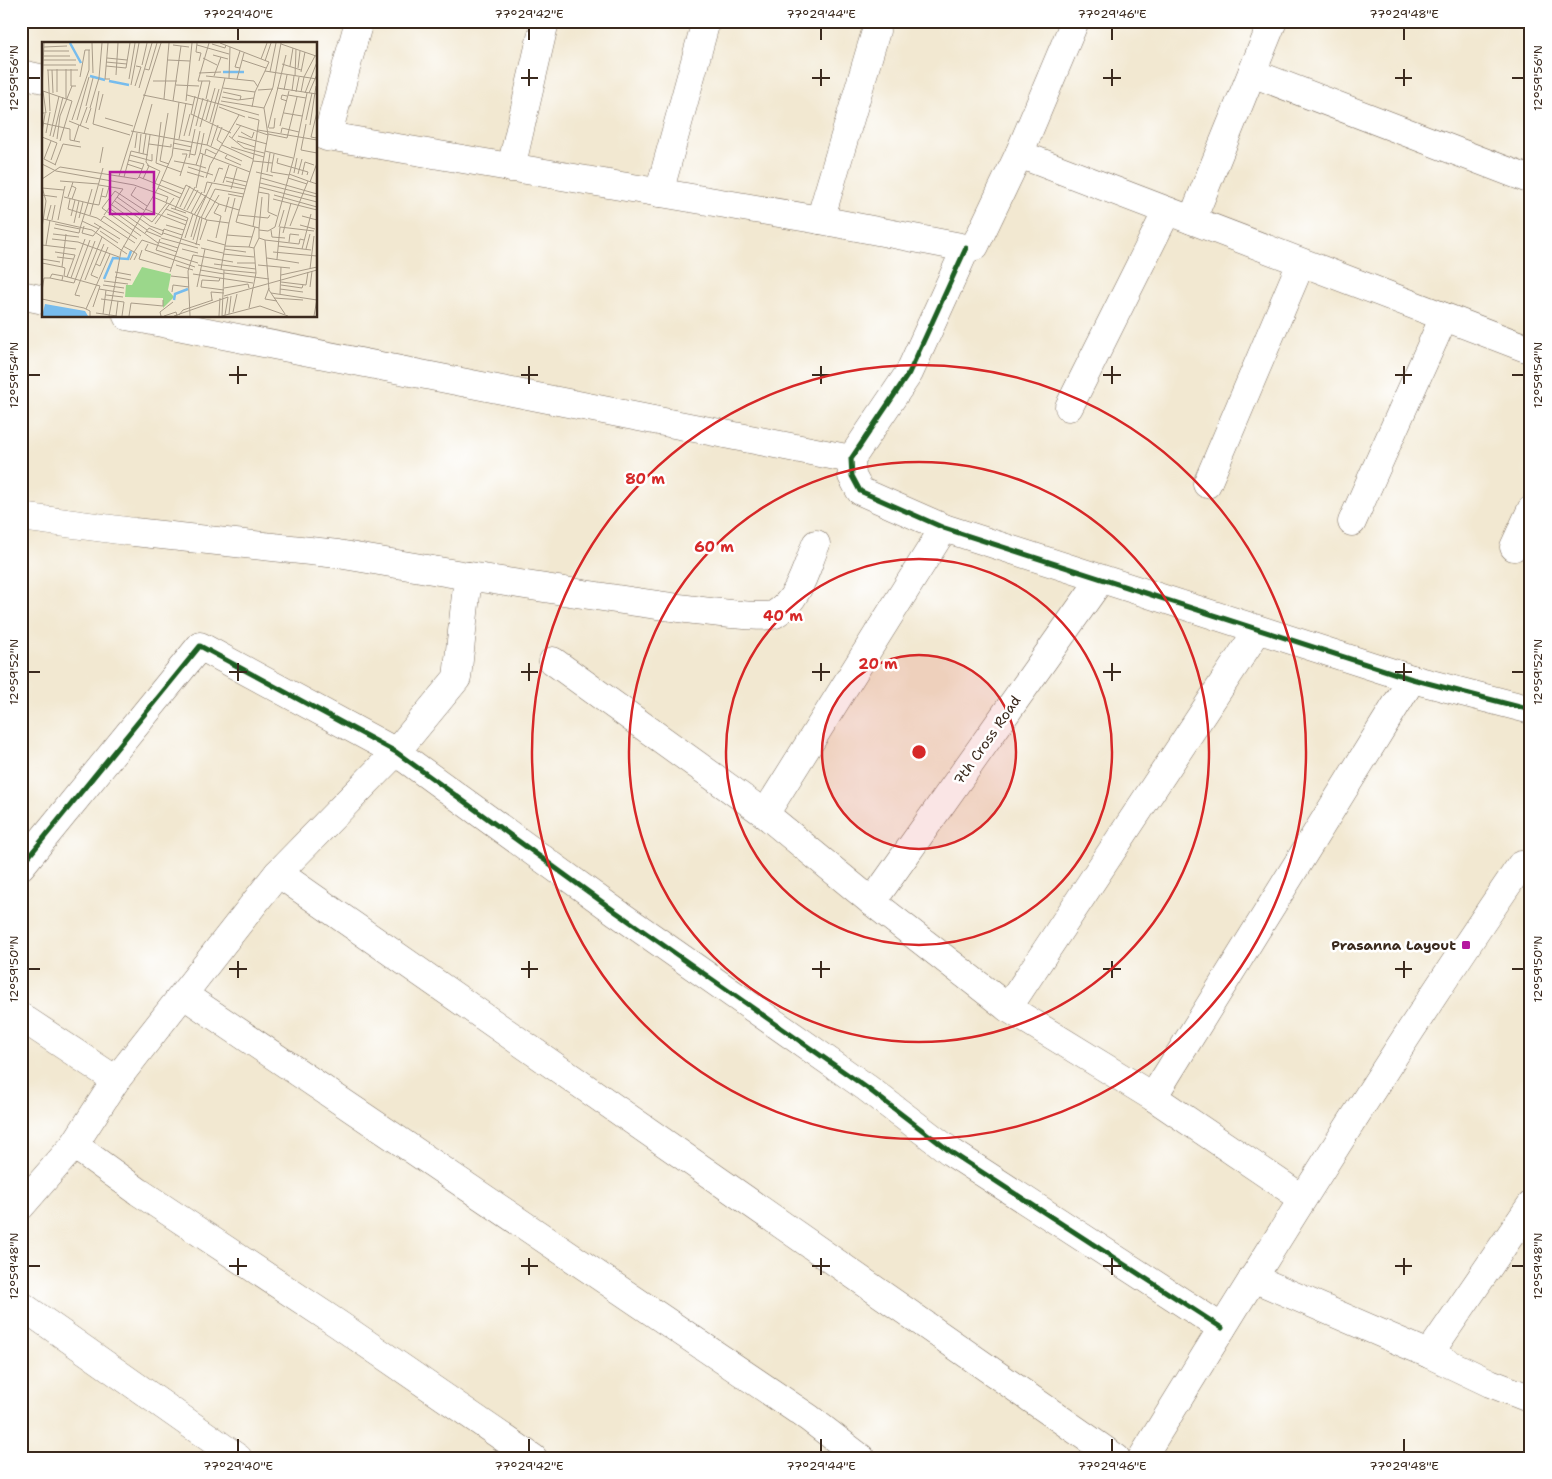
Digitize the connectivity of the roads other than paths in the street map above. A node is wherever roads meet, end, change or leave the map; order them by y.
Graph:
1 (359, 21) edge
2 (545, 21) edge
3 (706, 21) edge
4 (1075, 21) edge
5 (1273, 21) edge
6 (876, 31) dead end
7 (1252, 73) junction
8 (21, 74) edge
9 (42, 79) edge
10 (322, 135) edge
11 (1019, 154) junction
12 (511, 168) junction
13 (1531, 180) edge
14 (659, 193) junction
15 (1167, 211) junction
16 (820, 220) junction
17 (1192, 220) junction
18 (966, 248) junction
19 (1302, 263) junction
20 (21, 295) edge
21 (42, 300) edge
22 (1444, 317) junction
23 (137, 318) edge
24 (1531, 350) edge
25 (1069, 407) dead end
26 (851, 458) junction
27 (1207, 484) dead end
28 (1531, 510) edge
29 (21, 518) edge
30 (1352, 522) dead end
31 (944, 528) junction
32 (816, 544) dead end
33 (1514, 547) dead end
34 (468, 576) junction
35 (1101, 579) junction
36 (1258, 630) junction
37 (553, 661) dead end
38 (1412, 680) junction
39 (1531, 710) edge
40 (396, 752) junction
41 (765, 814) junction
42 (1528, 861) edge
43 (21, 866) edge
44 (278, 873) junction
45 (872, 902) junction
46 (184, 994) junction
47 (1008, 1008) junction
48 (21, 1017) edge
49 (116, 1080) junction
50 (1153, 1097) junction
51 (74, 1145) junction
52 (1302, 1198) junction
53 (1531, 1204) edge
54 (21, 1206) edge
55 (1253, 1278) junction
56 (21, 1305) edge
57 (1222, 1328) junction
58 (1429, 1354) junction
59 (1531, 1400) edge
60 (238, 1458) edge
61 (533, 1458) edge
62 (861, 1458) edge
63 (1116, 1458) edge
64 (1142, 1458) edge

1 - 10 street
2 - 12 street
3 - 14 street
4 - 11 street
5 - 7 street
6 - 16 street
7 - 13 street
7 - 17 street
8 - 9 street
10 - 12 street
11 - 15 street
11 - 18 street
12 - 14 street
14 - 16 street
15 - 17 street
15 - 25 street
16 - 18 street
17 - 19 street
18 - 26 street
19 - 22 street
19 - 27 street
20 - 21 street
22 - 24 street
22 - 30 street
23 - 26 street
26 - 31 street
28 - 33 street
29 - 34 street
31 - 35 street
31 - 41 street
32 - 34 street
34 - 40 street
35 - 36 street
35 - 45 street, 7th Cross Road
36 - 38 street
36 - 47 street
37 - 41 street
38 - 39 street
38 - 50 street
40 - 43 street
40 - 44 street
40 - 57 street
41 - 45 street
42 - 52 street
44 - 46 street
44 - 63 street
45 - 47 street
46 - 49 street
46 - 62 street
47 - 50 street
48 - 49 street
49 - 51 street
50 - 52 street
51 - 54 street
51 - 61 street
52 - 55 street
53 - 58 street
55 - 57 street
55 - 58 street
56 - 60 street
57 - 64 street
58 - 59 street

